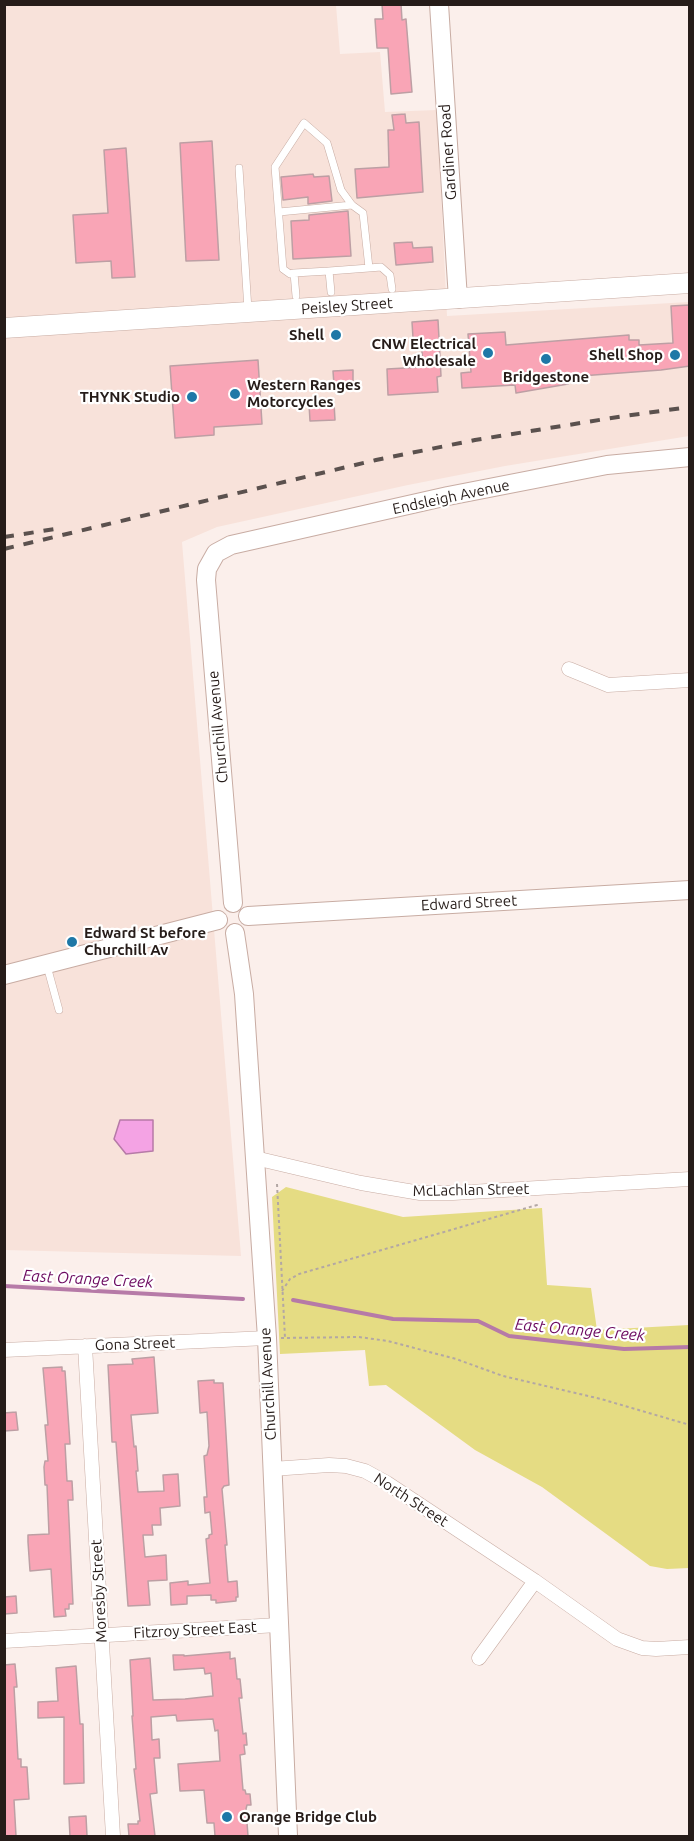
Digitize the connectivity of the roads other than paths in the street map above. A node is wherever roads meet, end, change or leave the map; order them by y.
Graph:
1 (439, 4) edge
2 (239, 168) dead end
3 (352, 204) junction
4 (279, 212) junction
5 (369, 268) junction
6 (329, 271) junction
7 (294, 273) junction
8 (690, 283) edge
9 (392, 289) dead end
10 (331, 292) dead end
11 (296, 296) dead end
12 (458, 299) junction
13 (248, 313) junction
14 (4, 328) edge
15 (690, 457) edge
16 (216, 553) joint
17 (569, 669) dead end
18 (690, 680) edge
19 (690, 890) edge
20 (233, 903) junction
21 (248, 916) junction
22 (218, 920) junction
23 (236, 933) junction
24 (47, 964) junction
25 (4, 975) edge
26 (59, 1010) dead end
27 (255, 1158) junction
28 (690, 1179) edge
29 (276, 1338) junction
30 (85, 1346) junction
31 (4, 1350) edge
32 (272, 1469) junction
33 (535, 1581) junction
34 (278, 1625) junction
35 (102, 1635) junction
36 (4, 1641) edge
37 (690, 1647) edge
38 (479, 1658) dead end
39 (114, 1836) edge
40 (288, 1836) edge

1 - 12 street, Gardiner Road
2 - 13 lane
3 - 4 lane
3 - 4 lane
3 - 5 lane
4 - 7 lane
5 - 6 lane
5 - 9 lane
6 - 7 lane
6 - 10 lane
7 - 11 lane
8 - 12 main road, Peisley Street
12 - 13 main road, Peisley Street
13 - 14 main road, Peisley Street
15 - 16 street, Endsleigh Avenue
16 - 20 street, Churchill Avenue
17 - 18 street
19 - 21 street, Edward Street
20 - 21 street
20 - 22 street
21 - 23 street
22 - 23 street
22 - 24 street
23 - 27 street, Churchill Avenue
24 - 25 street
24 - 26 lane
27 - 28 street, McLachlan Street
27 - 29 street, Churchill Avenue
29 - 30 street, Gona Street
29 - 32 street, Churchill Avenue
30 - 31 street, Gona Street
30 - 35 street, Moresby Street
32 - 33 street, North Street
32 - 34 street, Churchill Avenue
33 - 37 street, North Street
33 - 38 street
34 - 35 street, Fitzroy Street East
34 - 40 street, Churchill Avenue
35 - 36 street, Fitzroy Street East
35 - 39 street, Moresby Street

